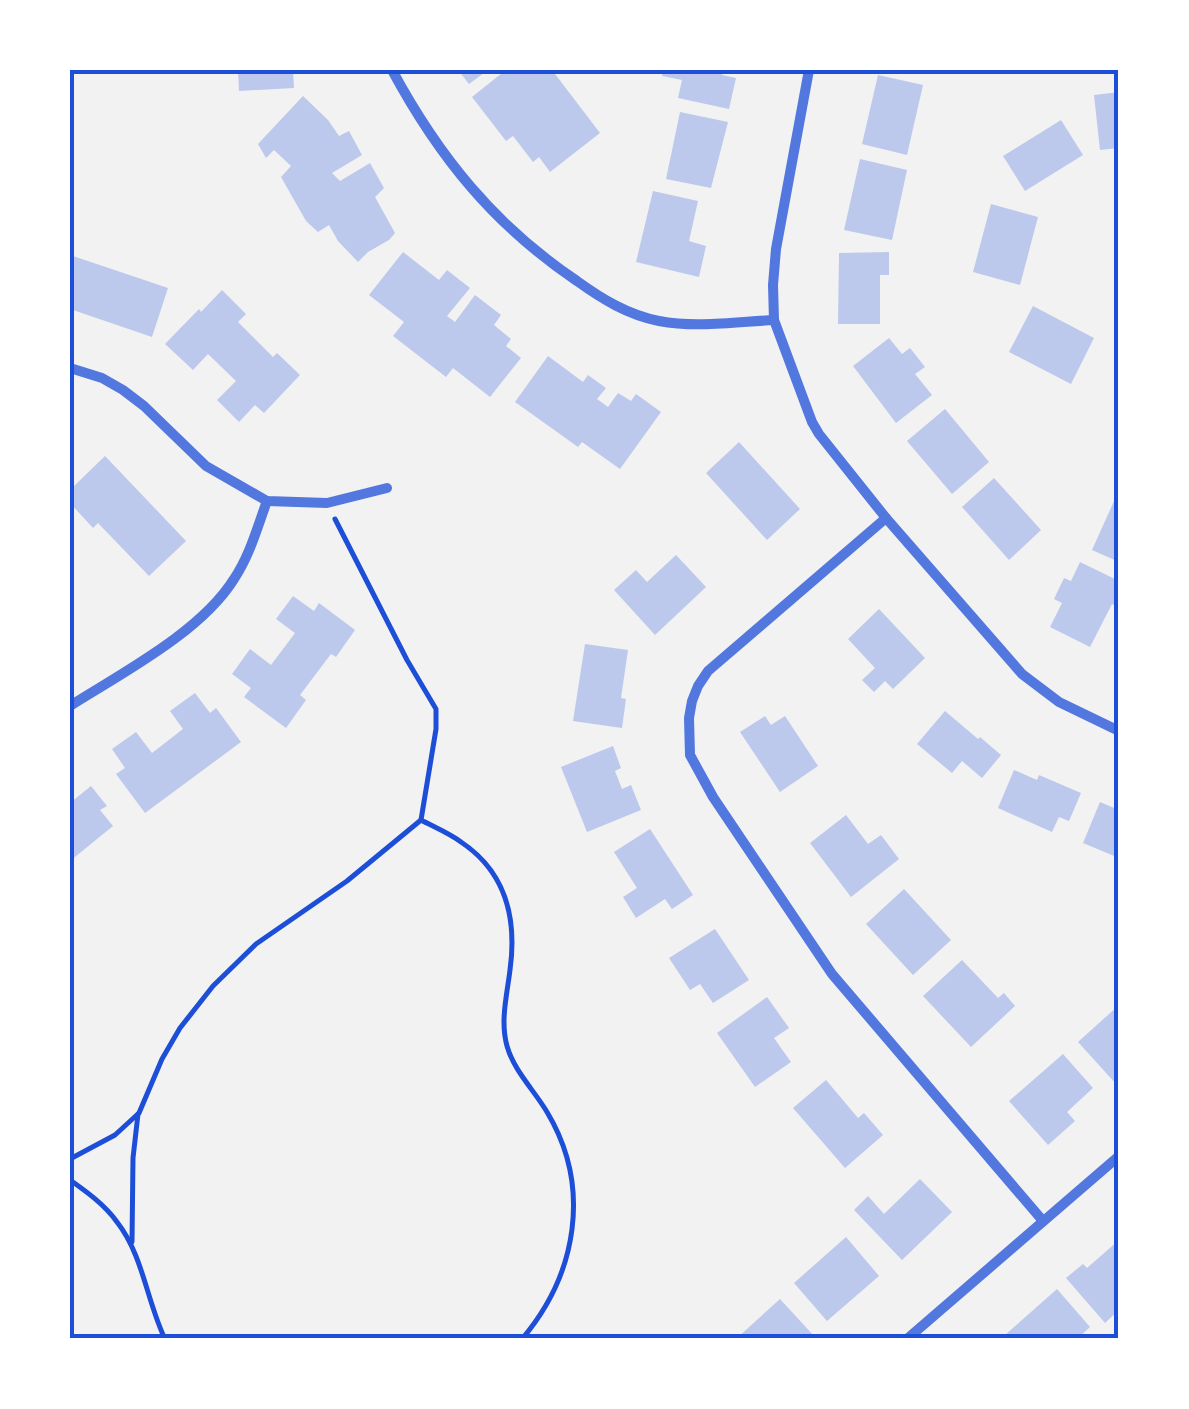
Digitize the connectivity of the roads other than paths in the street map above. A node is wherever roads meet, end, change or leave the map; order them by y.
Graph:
1 (392, 70) edge
2 (809, 70) edge
3 (774, 320) junction
4 (70, 368) edge
5 (386, 488) dead end
6 (267, 501) junction
7 (886, 518) junction
8 (70, 706) edge
9 (1119, 731) edge
10 (1119, 1156) edge
11 (1043, 1222) junction
12 (906, 1339) edge

1 - 3 street
2 - 3 street
3 - 7 street
4 - 6 street
5 - 6 street
6 - 8 street
7 - 9 street
7 - 11 street
10 - 11 street
11 - 12 street

